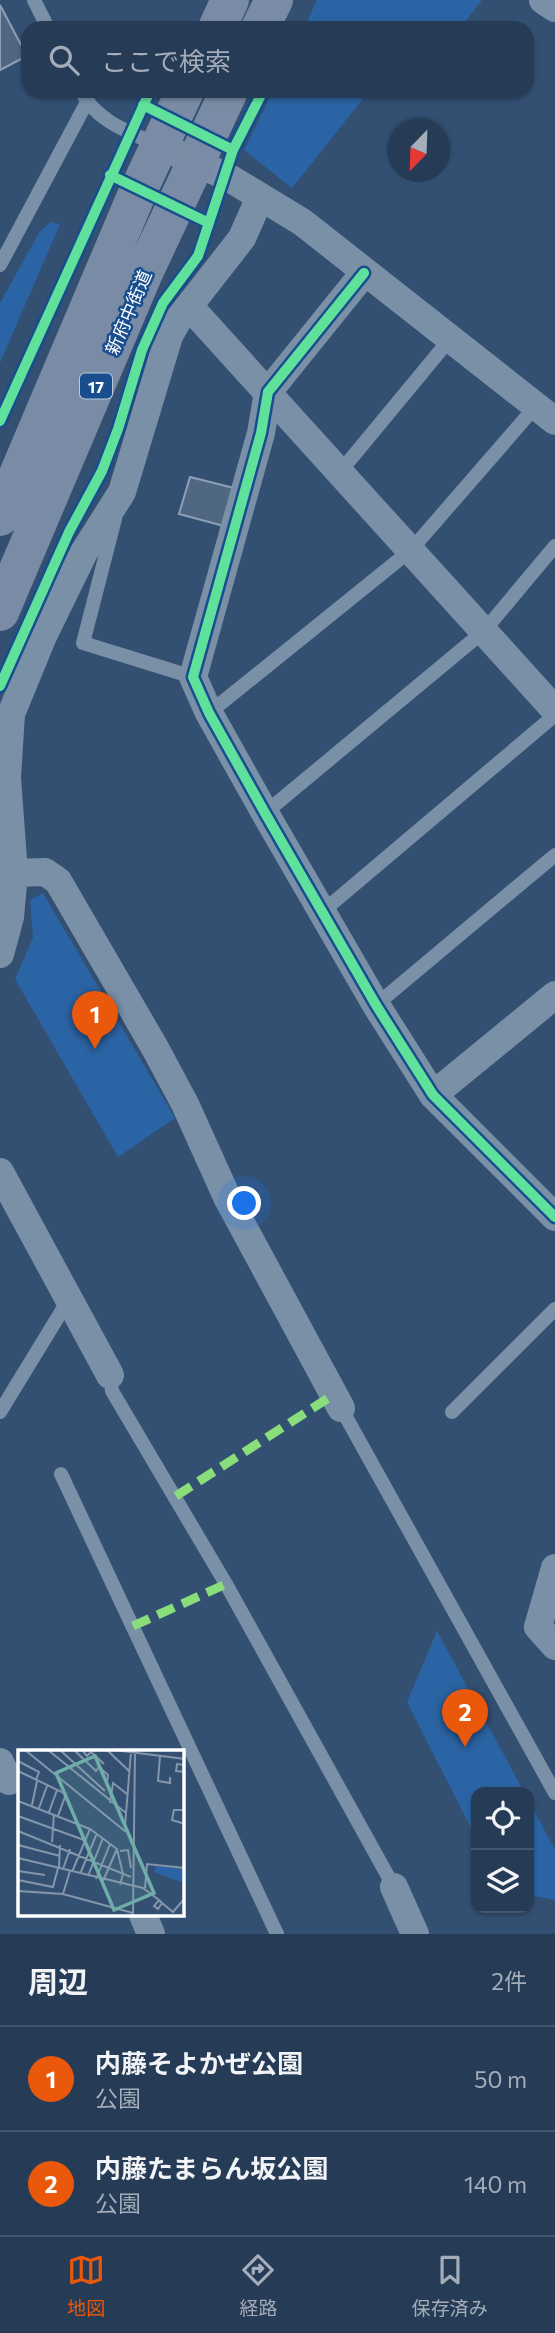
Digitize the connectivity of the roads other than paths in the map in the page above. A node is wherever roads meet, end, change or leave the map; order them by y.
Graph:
1 (34, 0) edge
2 (230, 0) edge
3 (274, 0) edge
4 (543, 0) edge
5 (555, 8) edge
6 (44, 21) edge
7 (220, 21) edge
8 (264, 21) edge
9 (84, 98) edge
10 (85, 98) edge
11 (182, 98) edge
12 (226, 98) edge
13 (159, 145) junction
14 (195, 162) junction
15 (260, 197) junction
16 (0, 265) edge
17 (364, 273) junction
18 (188, 306) junction
19 (450, 339) junction
20 (268, 392) junction
21 (545, 413) edge
22 (340, 472) junction
23 (122, 492) junction
24 (0, 517) edge
25 (555, 546) edge
26 (411, 550) junction
27 (0, 612) edge
28 (484, 631) junction
29 (193, 677) junction
30 (555, 712) edge
31 (209, 713) junction
32 (265, 813) junction
33 (555, 855) edge
34 (14, 873) junction
35 (322, 912) junction
36 (0, 954) edge
37 (555, 995) edge
38 (376, 1005) junction
39 (433, 1095) junction
40 (0, 1172) edge
41 (555, 1217) edge
42 (69, 1299) junction
43 (555, 1309) edge
44 (110, 1375) joint
45 (341, 1408) joint
46 (0, 1412) edge
47 (452, 1412) dead end
48 (61, 1474) dead end
49 (555, 1568) edge
50 (555, 1646) edge
51 (555, 1794) edge
52 (394, 1887) joint
53 (143, 1916) edge
54 (151, 1934) edge
55 (278, 1934) edge
56 (415, 1934) edge

1 - 6 lane
2 - 7 main road
3 - 8 main road
4 - 5 street
9 - 16 lane
10 - 13 lane
11 - 13 main road, 17
12 - 14 main road, 新府中街道 / 17
13 - 14 street
13 - 24 main road, 17
14 - 15 street
14 - 27 main road, 新府中街道 / 17
15 - 17 street
15 - 18 street
17 - 19 street
17 - 20 street
18 - 20 street
18 - 23 street
19 - 21 street
19 - 22 lane
20 - 22 street
20 - 29 street
21 - 26 lane
22 - 26 street
23 - 29 lane
23 - 34 street
25 - 28 lane
26 - 28 street
26 - 31 lane
28 - 30 street
28 - 32 lane
29 - 31 street
30 - 35 lane
31 - 32 street
32 - 35 street
33 - 38 lane
34 - 36 street
34 - 45 street
35 - 38 street
37 - 39 street
38 - 39 street
39 - 41 street
40 - 42 street
42 - 44 street
42 - 46 lane
43 - 47 lane
44 - 52 lane
45 - 51 lane
48 - 55 lane
49 - 50 street
52 - 56 street
53 - 54 street

